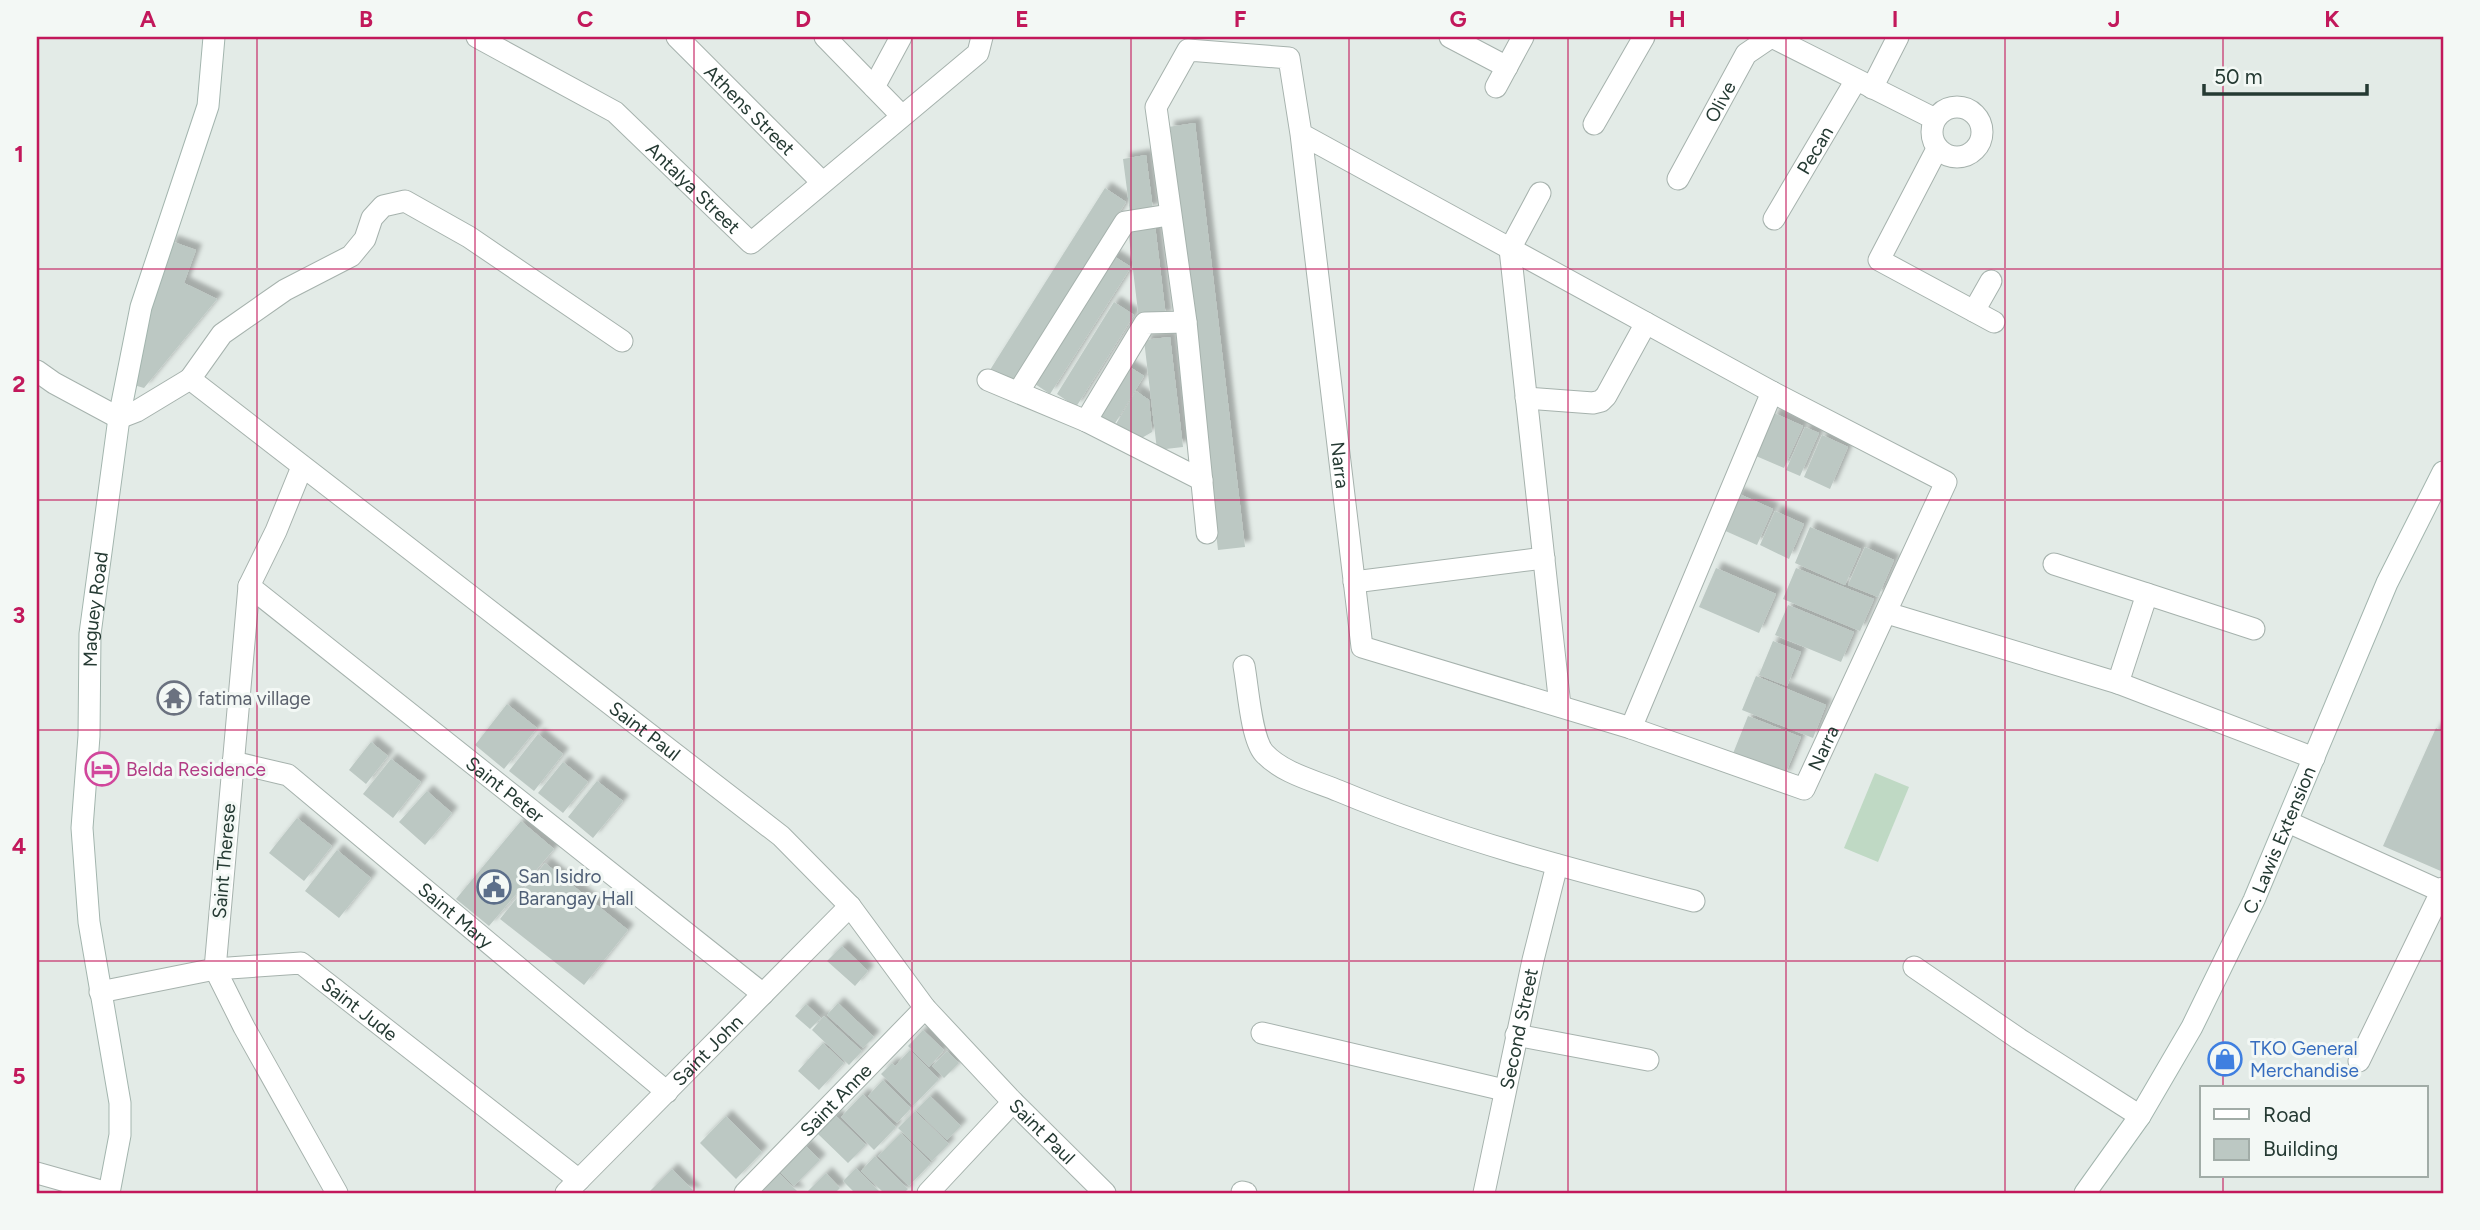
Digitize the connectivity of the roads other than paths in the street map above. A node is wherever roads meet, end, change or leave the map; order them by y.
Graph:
1 (214, 37) edge
2 (477, 37) edge
3 (677, 37) edge
4 (825, 37) edge
5 (901, 37) edge
6 (982, 37) edge
7 (1450, 37) edge
8 (1523, 37) edge
9 (1644, 37) edge
10 (1772, 37) edge
11 (1898, 37) edge
12 (1243, 46) edge
13 (1507, 67) junction
14 (1864, 84) junction
15 (874, 87) junction
16 (1496, 87) dead end
17 (901, 116) junction
18 (1935, 119) junction
19 (1594, 124) dead end
20 (1301, 134) junction
21 (1937, 149) junction
22 (1678, 179) dead end
23 (822, 182) junction
24 (1540, 193) dead end
25 (1169, 215) junction
26 (1774, 219) dead end
27 (1510, 249) junction
28 (1991, 281) dead end
29 (1974, 311) junction
30 (1185, 322) junction
31 (1993, 322) dead end
32 (1646, 323) junction
33 (622, 341) dead end
34 (37, 371) edge
35 (190, 379) junction
36 (989, 380) dead end
37 (1019, 391) junction
38 (1772, 392) junction
39 (1526, 398) junction
40 (119, 418) junction
41 (1086, 421) junction
42 (302, 467) junction
43 (2443, 472) edge
44 (1202, 480) junction
45 (1207, 533) dead end
46 (1544, 558) junction
47 (2054, 564) dead end
48 (1354, 582) junction
49 (249, 586) junction
50 (2147, 594) junction
51 (1887, 613) junction
52 (2254, 629) dead end
53 (1244, 666) dead end
54 (2118, 683) junction
55 (1560, 706) junction
56 (1632, 728) junction
57 (2314, 758) junction
58 (233, 762) junction
59 (2288, 822) junction
60 (1558, 865) junction
61 (2443, 891) edge
62 (1694, 901) dead end
63 (850, 906) junction
64 (1914, 967) dead end
65 (215, 970) junction
66 (100, 992) junction
67 (763, 994) junction
68 (925, 1008) junction
69 (1262, 1033) dead end
70 (1517, 1035) junction
71 (1648, 1060) dead end
72 (2358, 1061) dead end
73 (1504, 1090) junction
74 (667, 1092) junction
75 (1013, 1102) junction
76 (2140, 1116) junction
77 (37, 1173) edge
78 (573, 1186) edge
79 (109, 1193) edge
80 (337, 1193) edge
81 (745, 1193) edge
82 (928, 1193) edge
83 (1105, 1193) edge
84 (1484, 1193) edge
85 (2085, 1193) edge

1 - 40 street, Maguey Road
2 - 23 street, Antalya Street
3 - 23 street, Athens Street
4 - 15 street
5 - 15 street
6 - 17 street, Antalya Street
7 - 13 street
8 - 13 street
9 - 19 street
10 - 14 street
10 - 22 street, Olive
11 - 14 street, Pecan
12 - 20 street
12 - 25 street
13 - 16 street
14 - 18 street
14 - 26 street, Pecan
15 - 17 street
17 - 23 street, Antalya Street
18 - 21 street
18 - 21 street
20 - 27 street, Narra
20 - 48 street, Narra
21 - 29 street
24 - 27 street
25 - 30 street
25 - 37 street
27 - 32 street, Narra
27 - 39 street
28 - 29 street
29 - 31 street
30 - 41 street
30 - 44 street
32 - 38 street, Narra
32 - 39 street
33 - 35 street
34 - 40 street
35 - 40 street
35 - 42 street, Saint Paul
36 - 37 street
37 - 41 street
38 - 51 street, Narra
38 - 56 street
39 - 46 street
40 - 66 street, Maguey Road
41 - 44 street
42 - 49 street, Saint Therese
42 - 63 street, Saint Paul
43 - 57 street, C. Lawis Extension
44 - 45 street
46 - 48 street
46 - 55 street
47 - 50 street
48 - 55 street, Narra
49 - 58 street, Saint Therese
49 - 67 street, Saint Peter
50 - 52 street
50 - 54 street
51 - 54 street
51 - 56 street, Narra
53 - 60 street
54 - 57 street
55 - 56 street, Narra
57 - 59 street, C. Lawis Extension
58 - 65 street, Saint Therese
58 - 74 street, Saint Mary
59 - 61 street
59 - 76 street, C. Lawis Extension
60 - 62 street
60 - 70 street, Second Street
61 - 72 street
63 - 67 street, Saint John
63 - 68 street, Saint Paul
64 - 76 street
65 - 66 street, Saint Jude
65 - 78 street, Saint Jude
65 - 80 street
66 - 79 street, Maguey Road
67 - 74 street, Saint John
68 - 75 street, Saint Paul
68 - 81 street, Saint Anne
69 - 73 street
70 - 71 street
70 - 73 street, Second Street
73 - 84 street, Second Street
74 - 78 street, Saint John
75 - 82 street
75 - 83 street, Saint Paul
76 - 85 street, C. Lawis Extension
77 - 79 street

